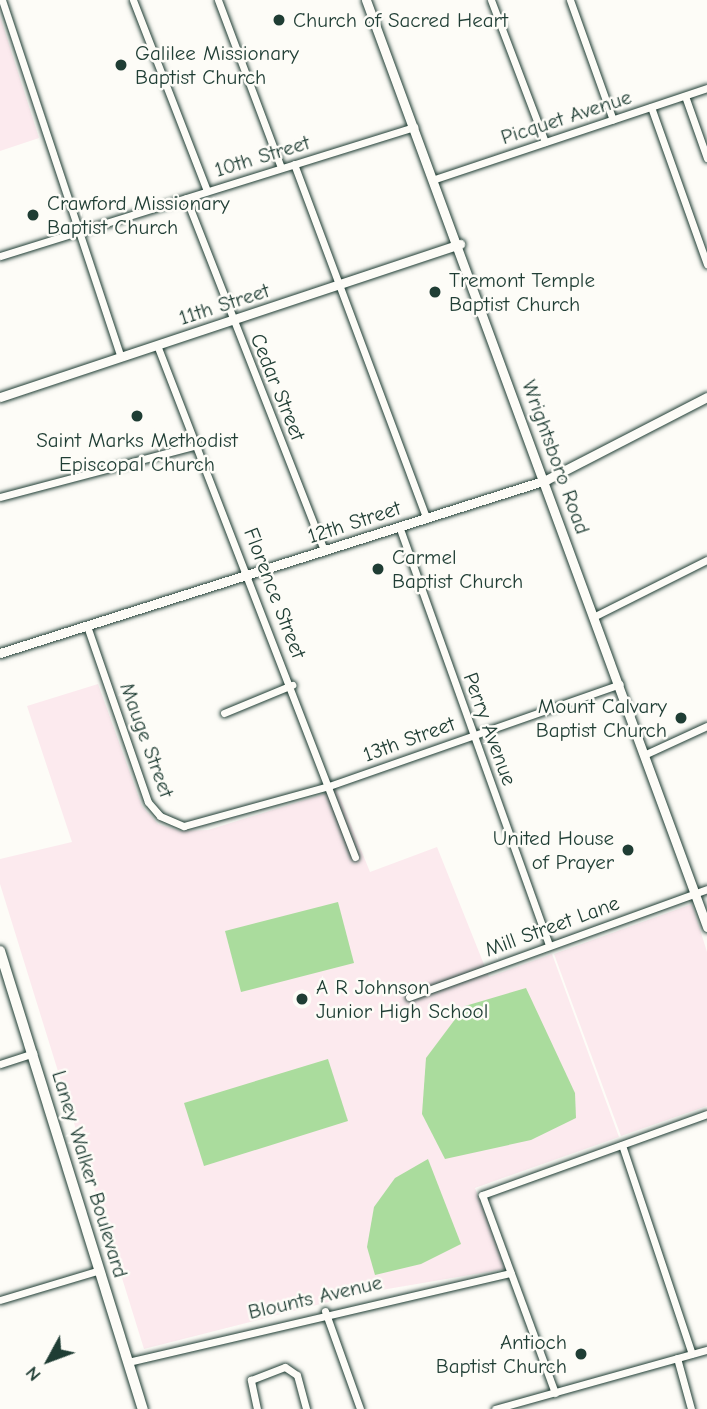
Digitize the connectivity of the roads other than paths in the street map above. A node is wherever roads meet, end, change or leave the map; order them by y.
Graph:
1 (2, 0) edge
2 (133, 0) edge
3 (218, 0) edge
4 (366, 0) edge
5 (491, 0) edge
6 (570, 0) edge
7 (707, 88) edge
8 (685, 96) junction
9 (651, 107) junction
10 (613, 120) junction
11 (414, 127) junction
12 (545, 142) junction
13 (707, 158) edge
14 (295, 164) junction
15 (281, 168) junction
16 (435, 178) junction
17 (207, 191) junction
18 (186, 198) junction
19 (77, 232) junction
20 (460, 244) junction
21 (0, 256) edge
22 (707, 264) edge
23 (338, 285) junction
24 (233, 319) junction
25 (157, 345) junction
26 (121, 357) junction
27 (0, 397) edge
28 (707, 397) edge
29 (197, 445) junction
30 (546, 480) junction
31 (0, 497) edge
32 (426, 517) junction
33 (399, 526) junction
34 (324, 550) junction
35 (707, 560) edge
36 (249, 574) junction
37 (595, 616) junction
38 (87, 626) junction
39 (0, 653) edge
40 (620, 684) junction
41 (292, 685) junction
42 (224, 713) dead end
43 (707, 726) edge
44 (474, 734) junction
45 (646, 754) junction
46 (329, 786) junction
47 (355, 857) dead end
48 (707, 889) edge
49 (696, 892) junction
50 (707, 927) edge
51 (549, 944) junction
52 (0, 951) edge
53 (409, 997) dead end
54 (33, 1054) junction
55 (0, 1064) edge
56 (707, 1114) edge
57 (622, 1145) junction
58 (100, 1270) junction
59 (511, 1273) junction
60 (0, 1300) edge
61 (326, 1311) junction
62 (707, 1350) edge
63 (692, 1354) junction
64 (677, 1358) junction
65 (128, 1362) junction
66 (555, 1393) junction
67 (143, 1409) edge
68 (257, 1409) edge
69 (306, 1409) edge
70 (360, 1409) edge
71 (495, 1409) edge
72 (691, 1409) edge

1 - 19 street
2 - 17 street
3 - 15 street
4 - 11 street, Wrightsboro Road
5 - 12 street
6 - 10 street
7 - 8 street, Picquet Avenue
8 - 9 street, Picquet Avenue
8 - 13 street
9 - 10 street, Picquet Avenue
9 - 22 street
10 - 12 street, Picquet Avenue
11 - 14 street, 10th Street
11 - 16 street, Wrightsboro Road
12 - 16 street, Picquet Avenue
14 - 15 street, 10th Street
14 - 23 street
15 - 17 street, 10th Street
16 - 20 street, Wrightsboro Road
17 - 18 street, 10th Street
18 - 19 street, 10th Street
18 - 24 street, Cedar Street
19 - 21 street, 10th Street
19 - 26 street
20 - 23 street, 11th Street
20 - 30 street, Wrightsboro Road
23 - 24 street, 11th Street
23 - 32 street
24 - 25 street, 11th Street
24 - 34 street, Cedar Street
25 - 26 street, 11th Street
25 - 29 street, Florence Street
26 - 27 street, 11th Street
28 - 30 street, 12th Street
29 - 31 street
29 - 36 street, Florence Street
30 - 32 street, 12th Street
30 - 37 street, Wrightsboro Road
32 - 33 street, 12th Street
33 - 34 street, 12th Street
33 - 44 street, Perry Avenue
34 - 36 street, 12th Street
35 - 37 street
36 - 38 street, 12th Street
36 - 41 street, Florence Street
37 - 40 street, Wrightsboro Road
38 - 39 street, 12th Street
38 - 46 street, Mauge Street
40 - 44 street, 13th Street
40 - 45 street, Wrightsboro Road
41 - 42 street
41 - 46 street, Florence Street
43 - 45 street
44 - 46 street, 13th Street
44 - 51 street, Perry Avenue
45 - 49 street, Wrightsboro Road
46 - 47 street, Florence Street
48 - 49 street, Mill Street Lane
49 - 50 street, Wrightsboro Road
49 - 51 street, Mill Street Lane
51 - 53 street, Mill Street Lane
52 - 54 main road, Laney Walker Boulevard
54 - 55 street
54 - 58 main road, Laney Walker Boulevard
56 - 57 street
57 - 59 street
57 - 63 street
58 - 60 street
58 - 65 main road, Laney Walker Boulevard
59 - 61 street, Blounts Avenue
59 - 66 street
61 - 65 street, Blounts Avenue
61 - 70 street
62 - 63 street
63 - 64 street
64 - 66 street
64 - 72 street
65 - 67 main road, Laney Walker Boulevard
66 - 71 street
68 - 69 street

